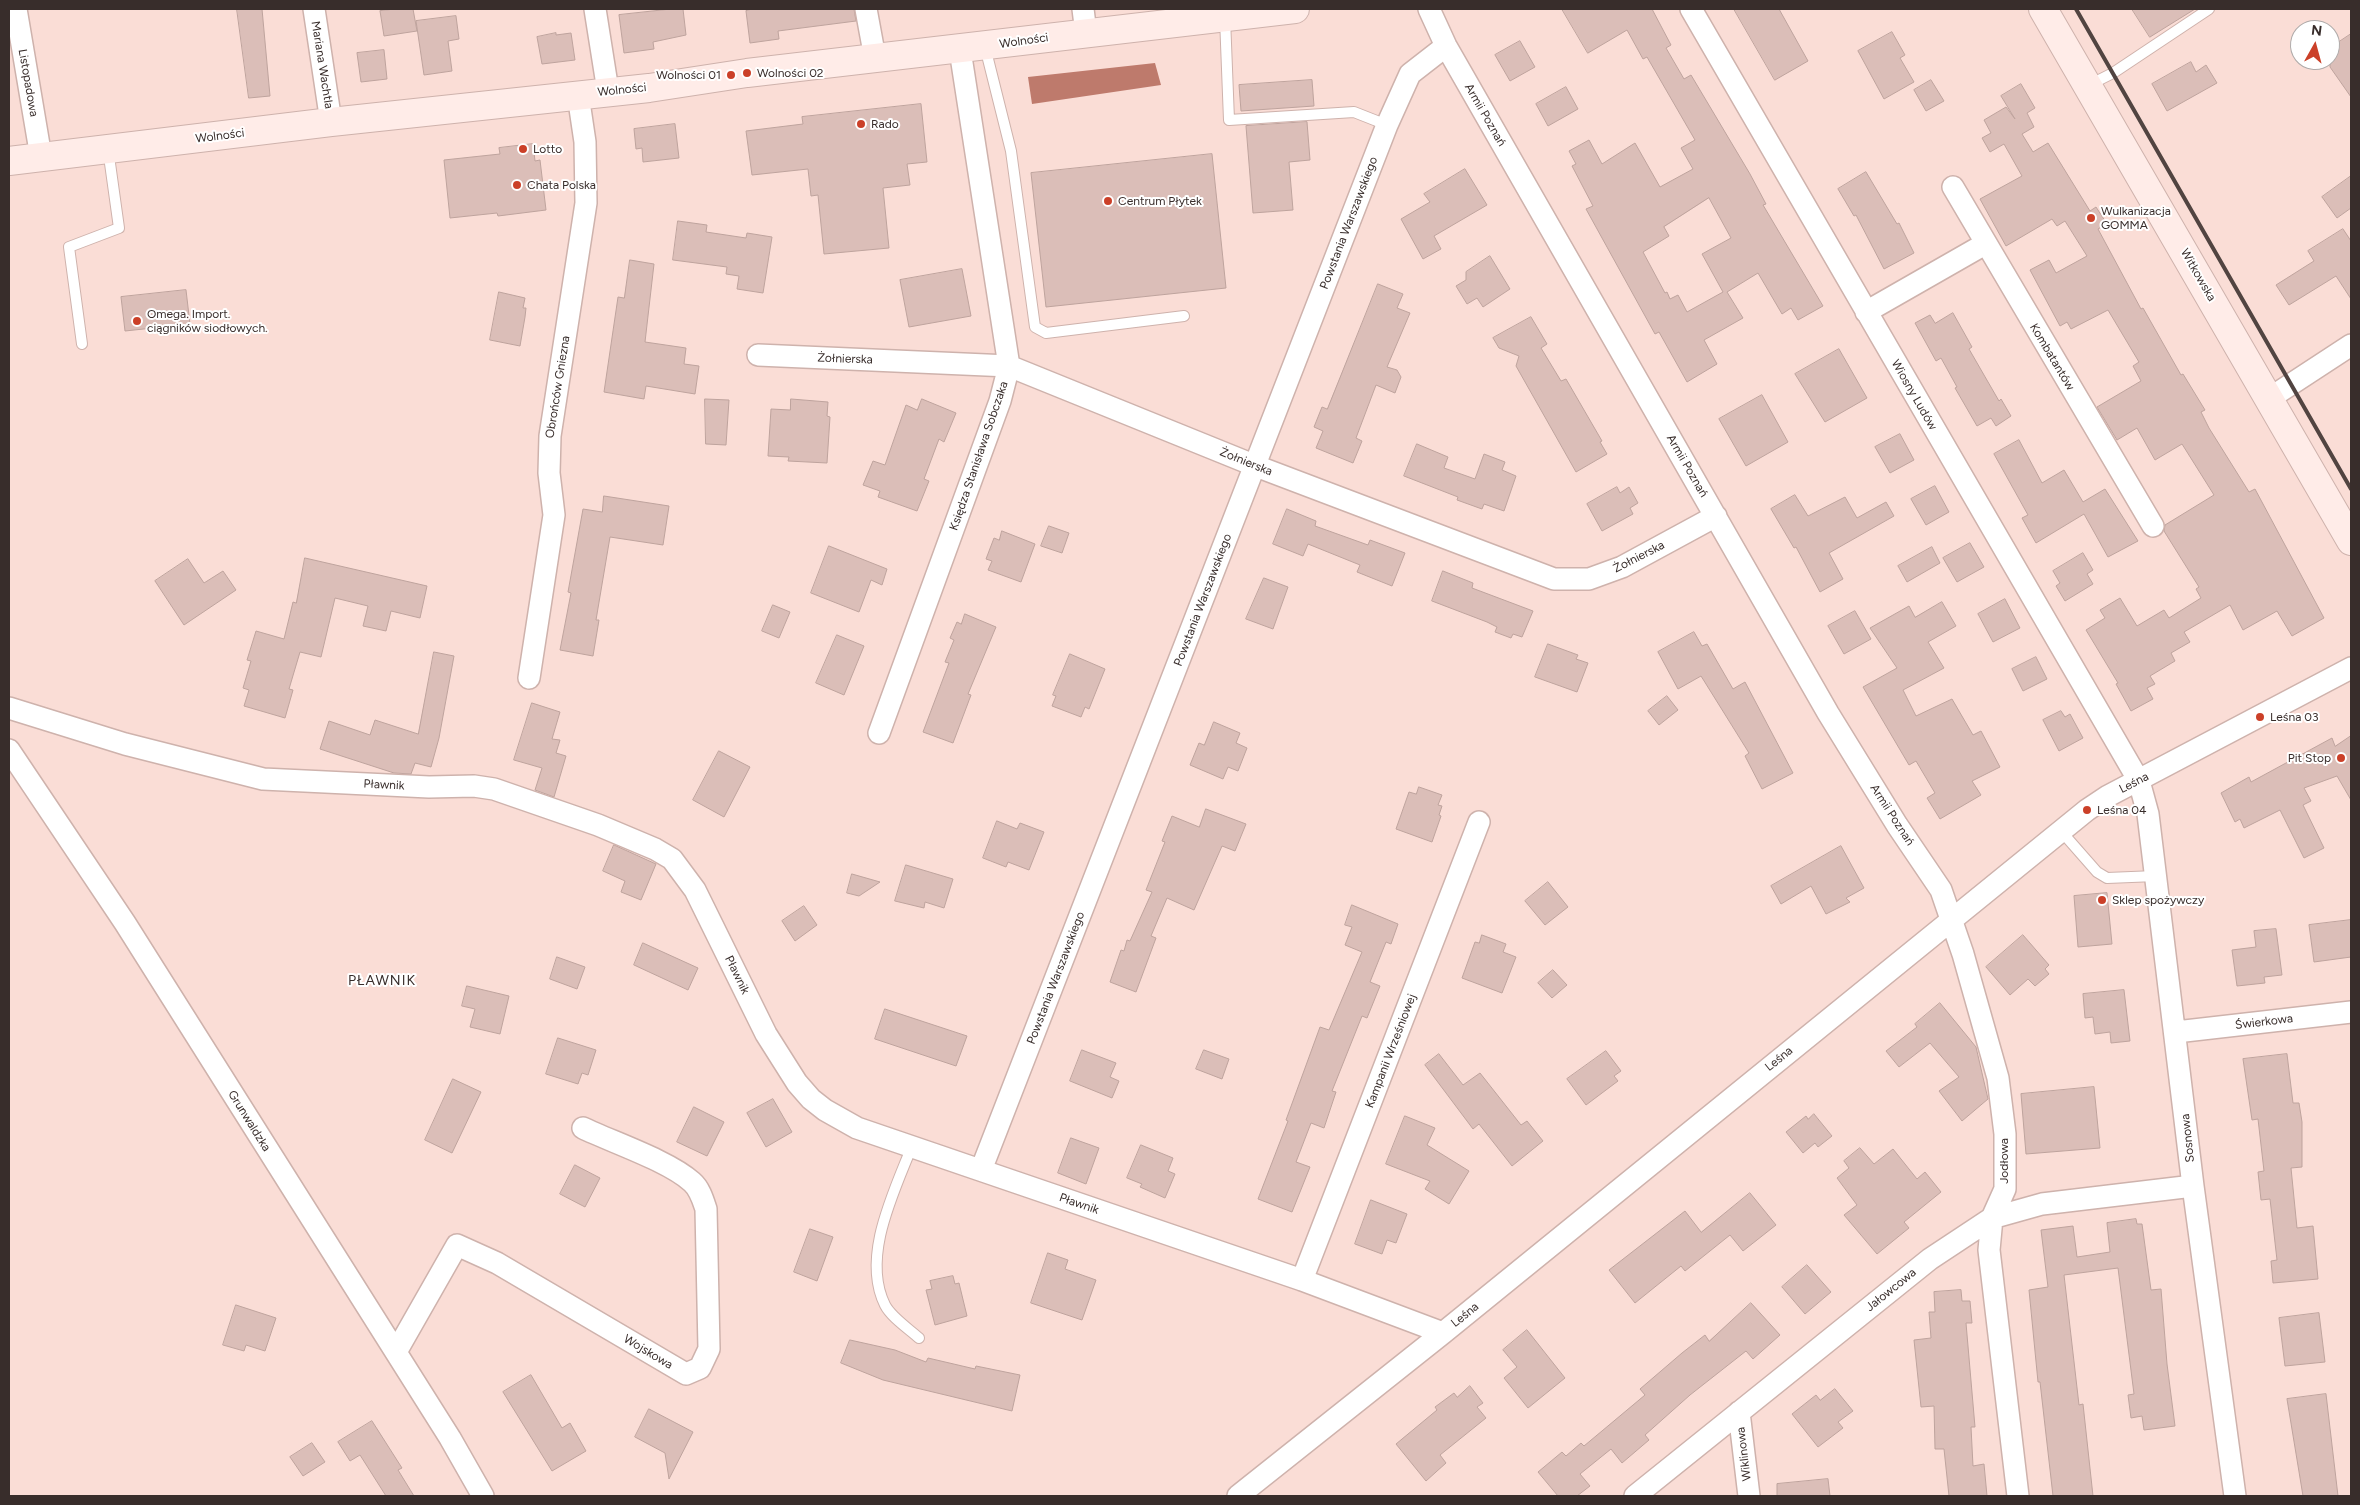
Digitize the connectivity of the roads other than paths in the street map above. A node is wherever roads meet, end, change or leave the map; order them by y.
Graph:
1 (16, 9) edge
2 (314, 9) edge
3 (595, 9) edge
4 (866, 9) edge
5 (1295, 9) edge
6 (1429, 9) edge
7 (1691, 9) edge
8 (2043, 9) edge
9 (2209, 9) edge
10 (1225, 17) junction
11 (1084, 21) edge
12 (1446, 46) junction
13 (972, 48) junction
14 (875, 58) junction
15 (2088, 85) junction
16 (608, 92) junction
17 (578, 95) junction
18 (331, 122) junction
19 (1387, 125) junction
20 (108, 149) junction
21 (41, 157) junction
22 (9, 161) edge
23 (1953, 187) dead end
24 (1986, 244) junction
25 (1866, 312) junction
26 (1184, 316) dead end
27 (82, 344) dead end
28 (2351, 346) edge
29 (758, 356) dead end
30 (1009, 366) junction
31 (2270, 398) junction
32 (1256, 466) junction
33 (1716, 516) junction
34 (2153, 526) dead end
35 (2351, 541) edge
36 (2351, 668) edge
37 (529, 678) dead end
38 (9, 708) edge
39 (879, 733) dead end
40 (9, 750) edge
41 (2139, 781) junction
42 (1479, 822) dead end
43 (2061, 831) junction
44 (2156, 876) junction
45 (1952, 918) junction
46 (2351, 1012) edge
47 (2176, 1032) junction
48 (583, 1128) dead end
49 (912, 1145) junction
50 (981, 1170) junction
51 (2193, 1186) junction
52 (1992, 1218) junction
53 (1302, 1280) junction
54 (1442, 1333) junction
55 (919, 1338) dead end
56 (396, 1352) junction
57 (1739, 1412) junction
58 (483, 1496) edge
59 (1238, 1496) edge
60 (1635, 1496) edge
61 (1749, 1496) edge
62 (2018, 1496) edge
63 (2236, 1496) edge

1 - 21 street, Listopadowa
2 - 18 street, Mariana Wachtla
3 - 16 street
4 - 14 street
5 - 10 street, Wolności
6 - 12 street, Armii Poznań
7 - 25 street, Wiosny Ludów
8 - 15 street, Witkowska
9 - 15 lane
10 - 11 street, Wolności
10 - 19 lane
11 - 13 street, Wolności
12 - 19 street, Powstania Warszawskiego
12 - 33 street, Armii Poznań
13 - 14 street, Wolności
13 - 26 lane
13 - 30 street, Księdza Stanisława Sobczaka
14 - 16 street, Wolności
15 - 31 street, Witkowska
16 - 17 street, Wolności
17 - 18 street, Wolności
17 - 37 street, Obrońców Gniezna
18 - 20 street, Wolności
19 - 32 street, Powstania Warszawskiego
20 - 21 street, Wolności
20 - 27 lane
21 - 22 street, Wolności
23 - 24 street, Kombatantów
24 - 25 street
24 - 34 street, Kombatantów
25 - 41 street, Wiosny Ludów
28 - 31 street
29 - 30 street, Żołnierska
30 - 32 street, Żołnierska
30 - 39 street, Księdza Stanisława Sobczaka
31 - 35 street, Witkowska
32 - 33 street, Żołnierska
32 - 50 street, Powstania Warszawskiego
33 - 45 street, Armii Poznań
36 - 41 street, Leśna
38 - 49 street, Pławnik
40 - 56 street, Grunwaldzka
41 - 43 street, Leśna
41 - 44 street, Sosnowa
42 - 53 street, Kampanii Wrześniowej
43 - 44 lane
43 - 45 street, Leśna
44 - 47 street, Sosnowa
45 - 52 street, Jodłowa
45 - 54 street, Leśna
46 - 47 street, Świerkowa
47 - 51 street, Sosnowa
48 - 56 street, Wojskowa
49 - 50 street, Pławnik
49 - 55 lane
50 - 53 street, Pławnik
51 - 52 street, Jałowcowa
51 - 63 street, Sosnowa
52 - 57 street, Jałowcowa
52 - 62 street, Jodłowa
53 - 54 street, Pławnik
54 - 59 street, Leśna
56 - 58 street, Grunwaldzka
57 - 60 street, Jałowcowa
57 - 61 street, Wiklinowa

